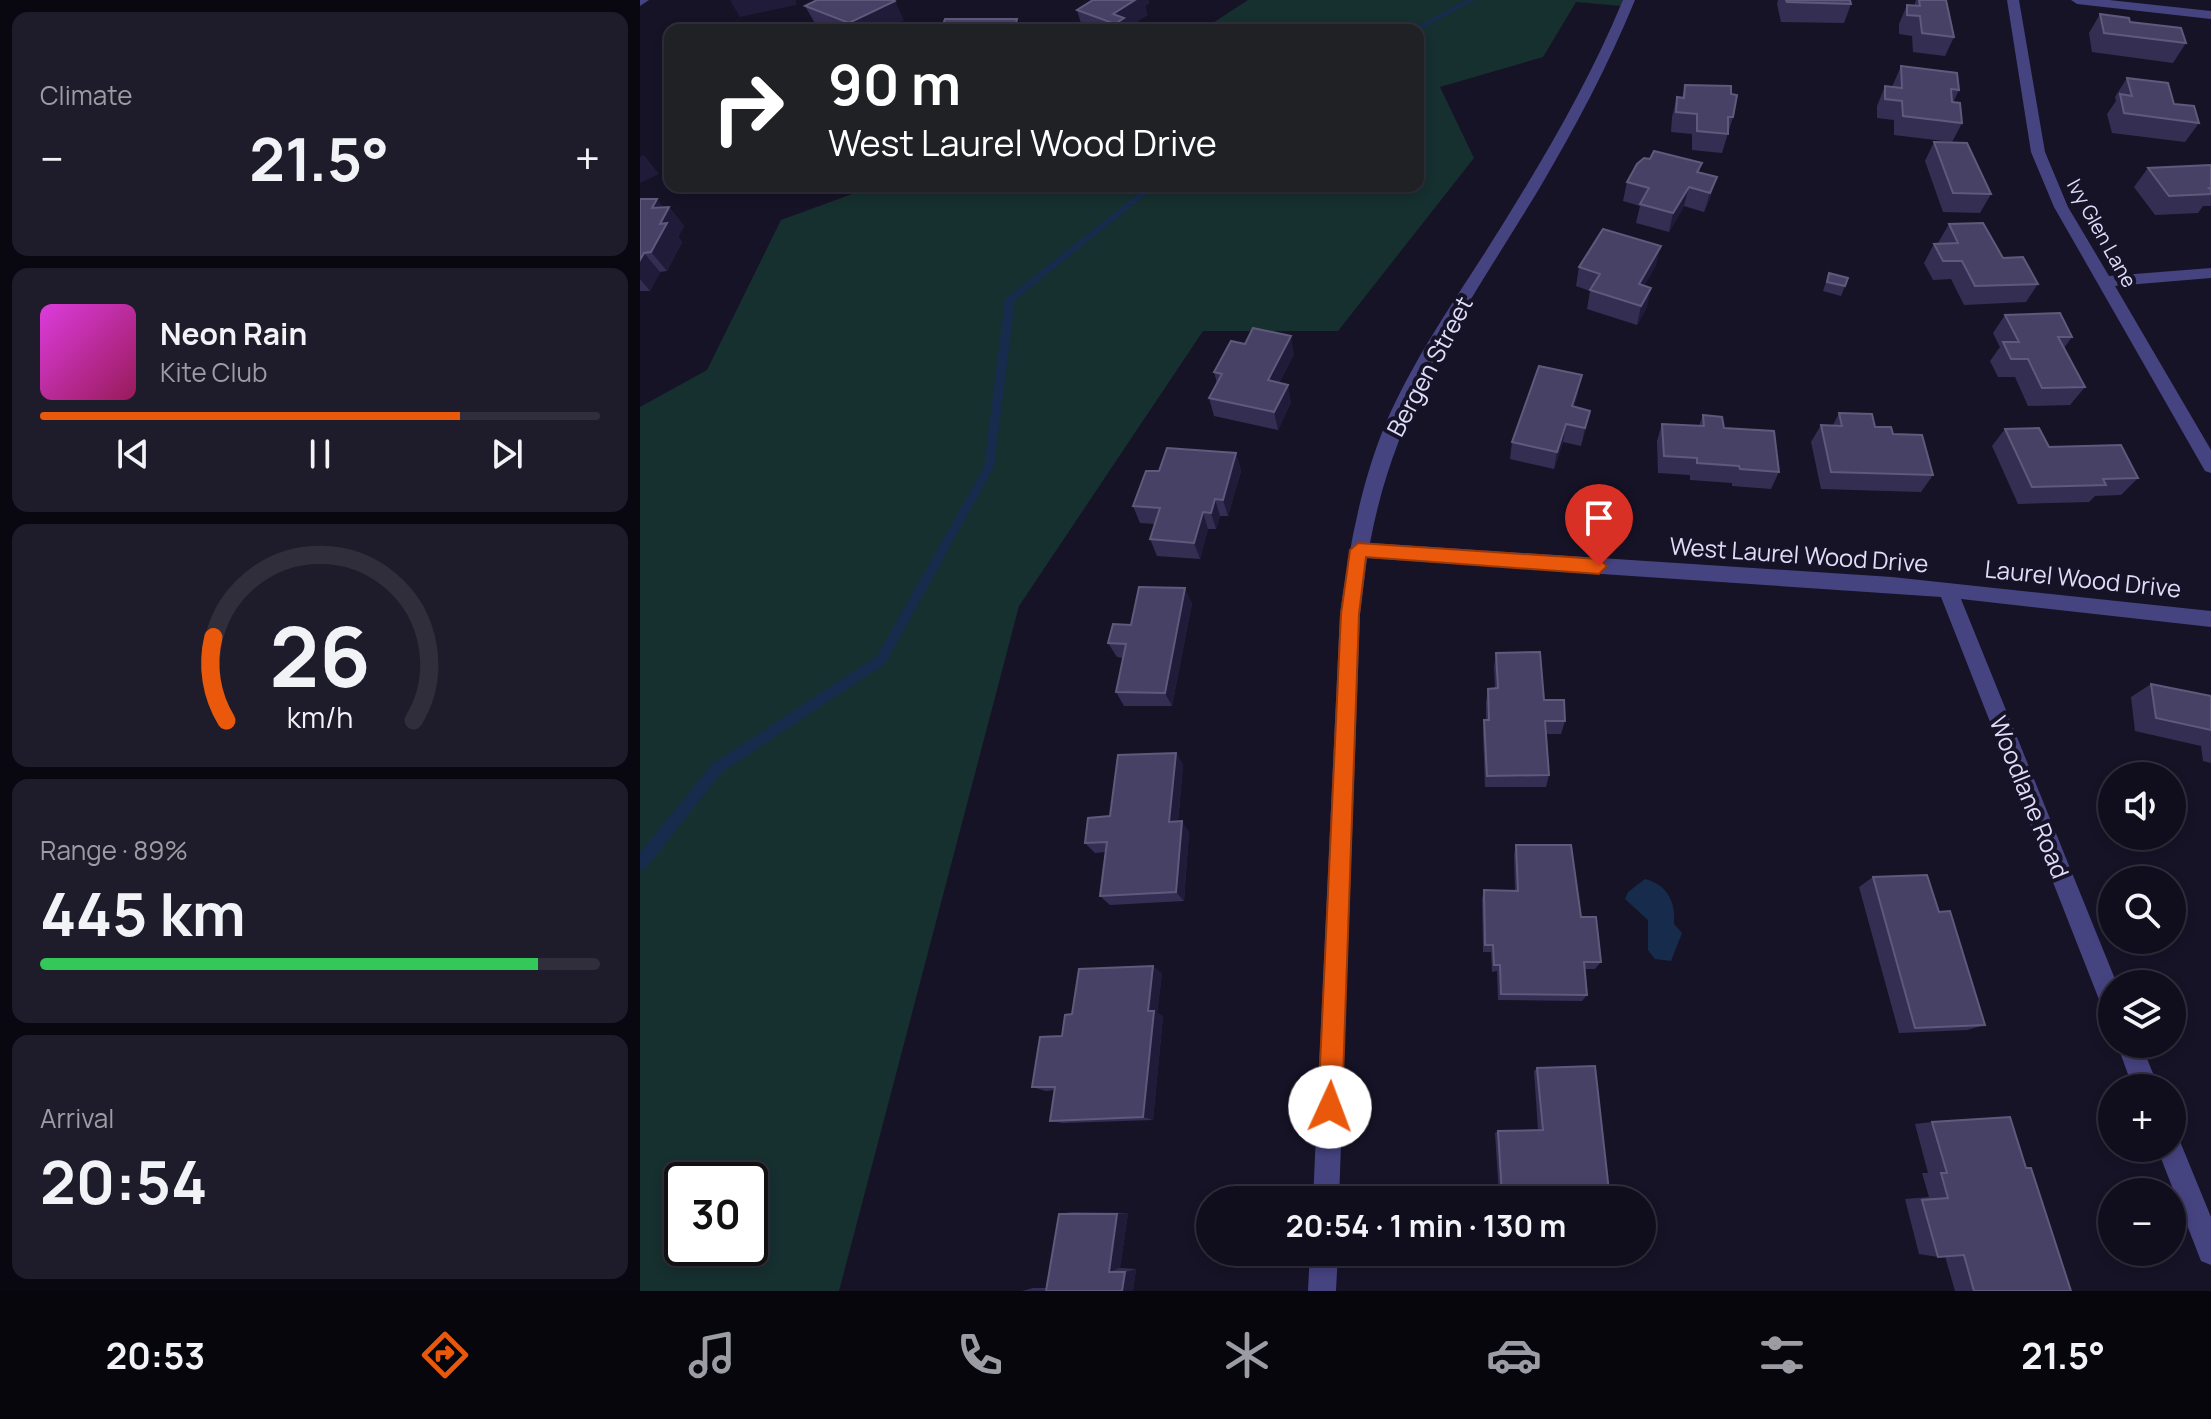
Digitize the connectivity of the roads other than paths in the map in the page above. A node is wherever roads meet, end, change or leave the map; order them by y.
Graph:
1 (1629, 0) edge
2 (2013, 0) edge
3 (2077, 0) edge
4 (2211, 15) edge
5 (2211, 273) edge
6 (2104, 282) junction
7 (2211, 466) edge
8 (1358, 550) junction
9 (1948, 591) junction
10 (2211, 619) edge
11 (2099, 970) edge
12 (2176, 1162) edge
13 (1327, 1186) edge
14 (2211, 1251) edge
15 (1323, 1266) edge
16 (1322, 1291) edge

1 - 8 street, Bergen Street
2 - 6 street, Ivy Glen Lane
3 - 4 street
5 - 6 street
6 - 7 street, Ivy Glen Lane
8 - 9 street, West Laurel Wood Drive
8 - 13 street, Bergen Street
9 - 10 street, Laurel Wood Drive
9 - 11 street, Woodlane Road
12 - 14 street
15 - 16 street

